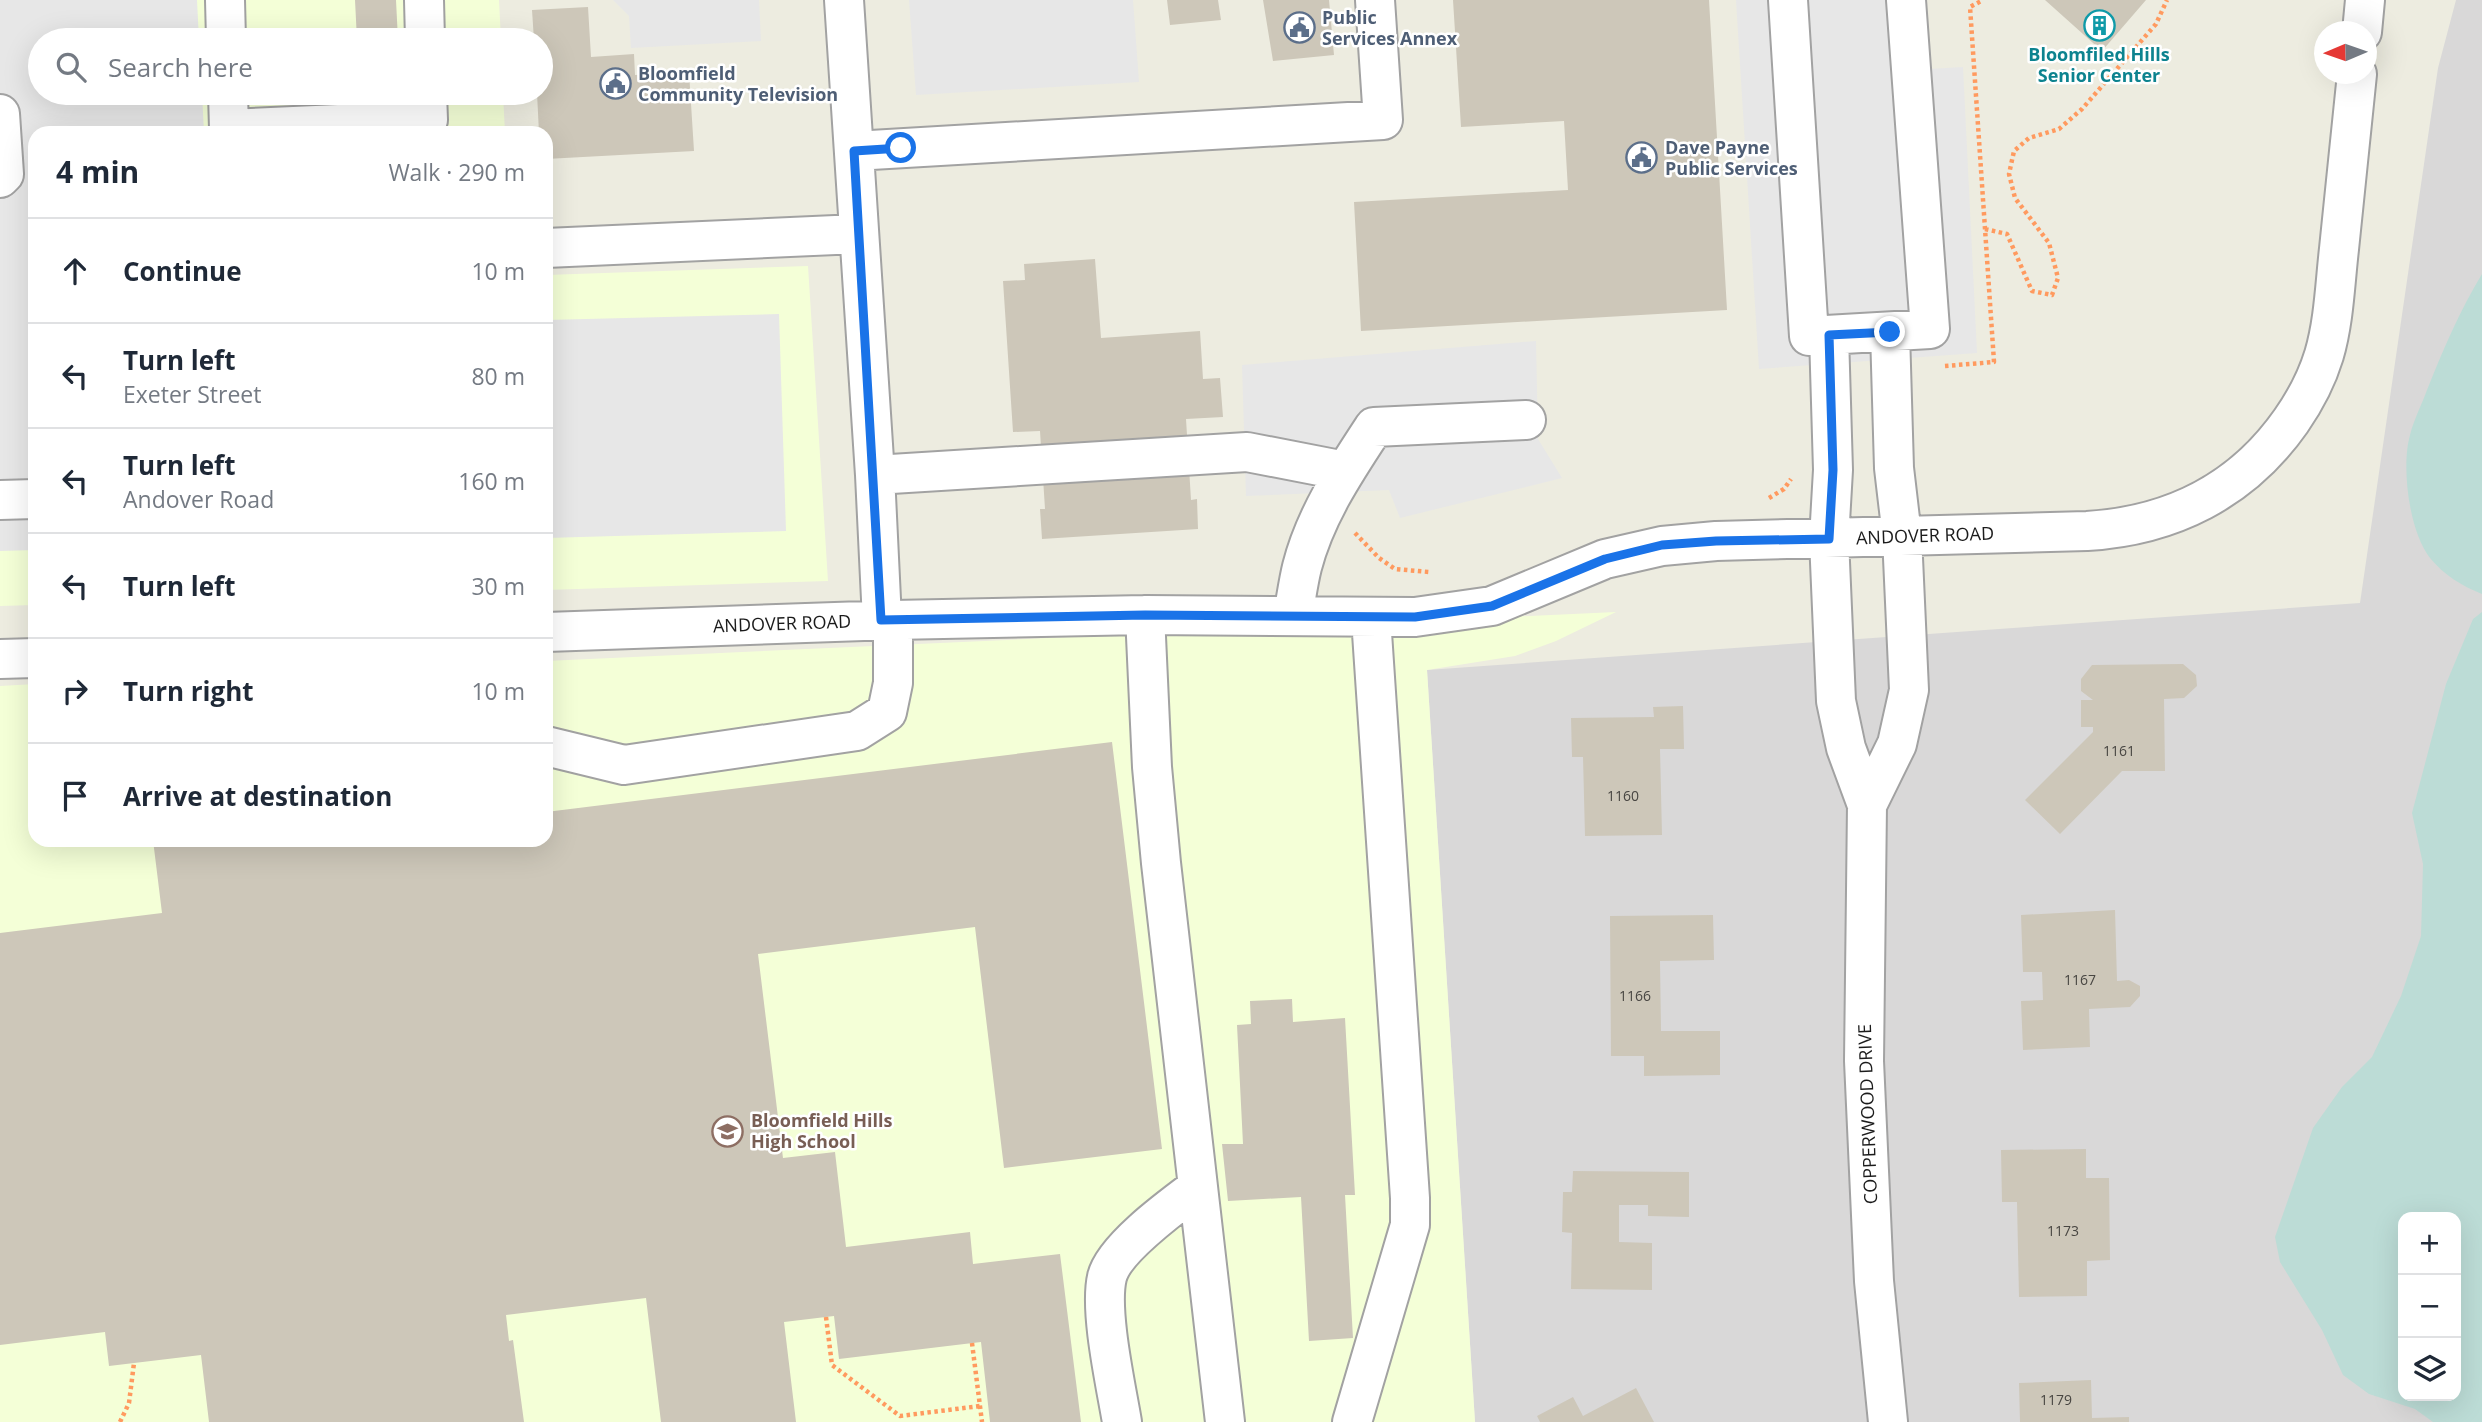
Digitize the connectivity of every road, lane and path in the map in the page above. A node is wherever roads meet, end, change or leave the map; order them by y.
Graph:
1 (225, 0) edge
2 (424, 0) edge
3 (844, 0) edge
4 (1375, 0) edge
5 (1788, 0) edge
6 (1983, 0) edge
7 (2167, 0) edge
8 (2365, 0) edge
9 (1915, 3) edge
10 (2363, 21) edge
11 (226, 28) edge
12 (425, 28) edge
13 (2356, 84) edge
14 (427, 105) edge
15 (0, 114) edge
16 (229, 118) edge
17 (854, 151) junction
18 (0, 178) edge
19 (1985, 229) junction
20 (858, 234) junction
21 (553, 248) edge
22 (1890, 332) junction
23 (1829, 335) junction
24 (1936, 367) dead end
25 (1526, 420) dead end
26 (1345, 471) junction
27 (874, 475) junction
28 (28, 499) edge
29 (0, 500) edge
30 (1902, 536) junction
31 (1829, 539) junction
32 (1145, 615) junction
33 (1293, 615) junction
34 (1371, 618) junction
35 (887, 620) junction
36 (553, 632) edge
37 (28, 658) edge
38 (0, 659) edge
39 (553, 748) edge
40 (1867, 805) junction
41 (1198, 1187) junction
42 (826, 1317) dead end
43 (972, 1343) dead end
44 (134, 1363) dead end
45 (980, 1406) junction
46 (120, 1422) edge
47 (982, 1422) edge
48 (1122, 1422) edge
49 (1225, 1422) edge
50 (1352, 1422) edge
51 (1888, 1422) edge

1 - 11 street
2 - 12 street
3 - 17 street
4 - 17 street
5 - 23 street
6 - 19 path
7 - 19 path
8 - 10 street
9 - 22 street
13 - 30 street, ANDOVER ROAD
14 - 16 street
15 - 18 street
17 - 20 street
19 - 24 path
20 - 21 street
20 - 27 street
22 - 23 street
22 - 30 street, COPPERWOOD DRIVE
23 - 31 street, COPPERWOOD DRIVE
25 - 26 street
26 - 27 street
26 - 33 street
27 - 35 street
28 - 29 street
30 - 31 street, ANDOVER ROAD
30 - 40 street, COPPERWOOD DRIVE
31 - 34 street, ANDOVER ROAD
31 - 40 street, COPPERWOOD DRIVE
32 - 33 street, ANDOVER ROAD
32 - 35 street, ANDOVER ROAD
32 - 41 street
33 - 34 street, ANDOVER ROAD
34 - 50 street
35 - 36 street, ANDOVER ROAD
35 - 39 street
37 - 38 street
40 - 51 street, COPPERWOOD DRIVE
41 - 48 street
41 - 49 street
42 - 45 path
43 - 45 path
44 - 46 path
45 - 47 path

